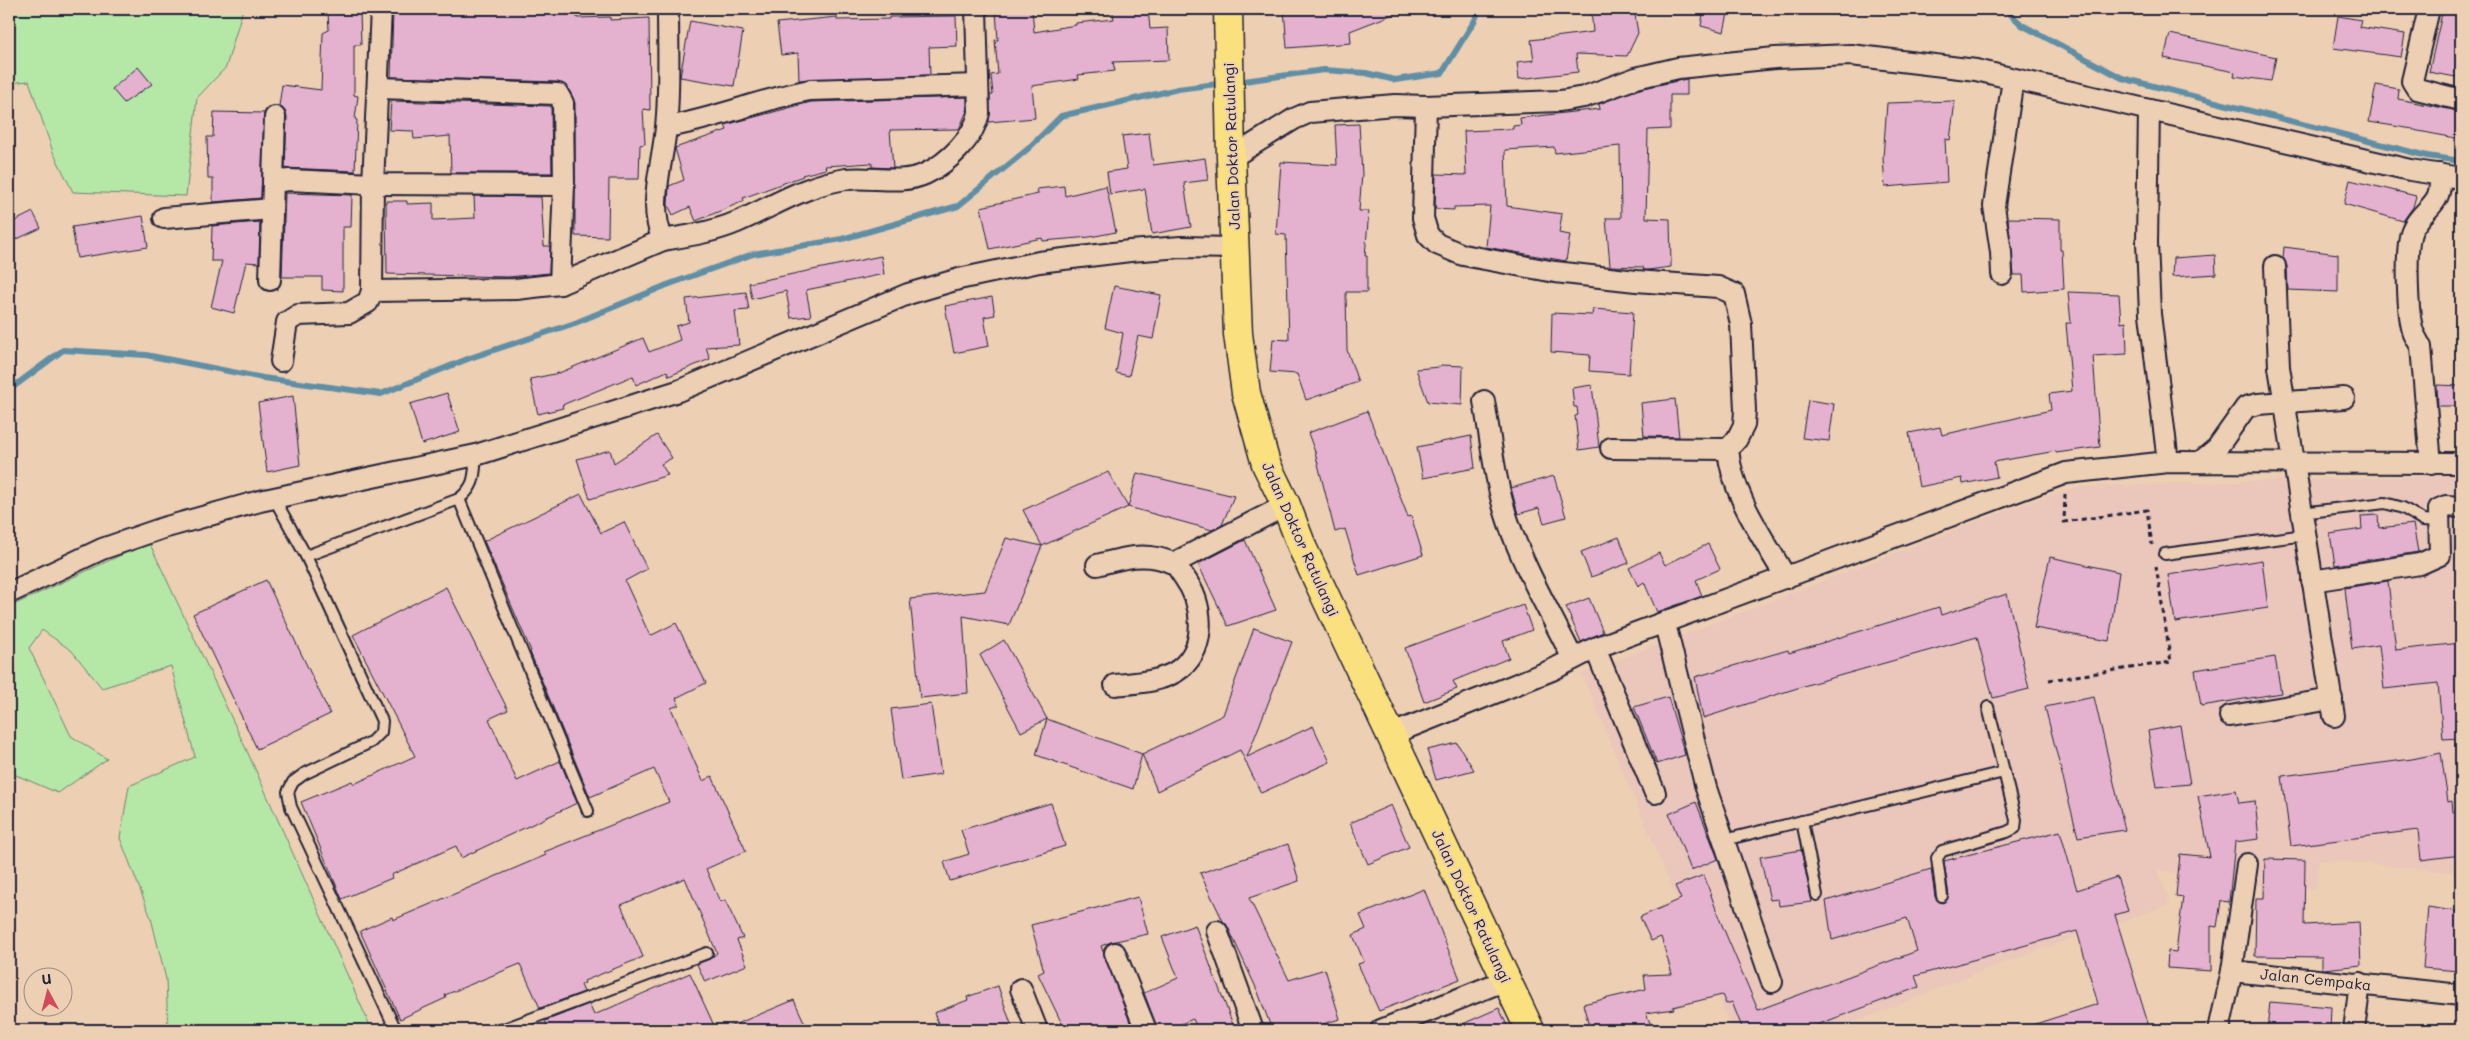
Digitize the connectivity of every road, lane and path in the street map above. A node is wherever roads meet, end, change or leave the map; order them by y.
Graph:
1 (381, 9) edge
2 (668, 9) edge
3 (976, 9) edge
4 (1228, 9) edge
5 (2429, 9) edge
6 (2013, 79) junction
7 (978, 85) junction
8 (378, 88) junction
9 (2461, 100) edge
10 (1426, 106) junction
11 (2149, 110) junction
12 (275, 117) dead end
13 (666, 127) junction
14 (1230, 158) junction
15 (2439, 174) junction
16 (2461, 178) edge
17 (273, 182) junction
18 (373, 184) junction
19 (564, 185) junction
20 (271, 209) junction
21 (164, 218) dead end
22 (663, 240) junction
23 (1235, 248) junction
24 (2275, 266) dead end
25 (2002, 274) dead end
26 (270, 280) dead end
27 (560, 284) junction
28 (372, 291) junction
29 (281, 361) dead end
30 (2344, 398) dead end
31 (2285, 401) junction
32 (1484, 402) dead end
33 (1611, 448) dead end
34 (1728, 449) junction
35 (476, 455) junction
36 (2168, 462) junction
37 (2200, 462) junction
38 (2293, 463) junction
39 (2461, 463) edge
40 (2431, 464) junction
41 (2066, 474) junction
42 (274, 498) junction
43 (459, 499) junction
44 (1286, 505) junction
45 (2461, 507) edge
46 (2301, 513) junction
47 (2438, 521) junction
48 (2305, 535) junction
49 (2153, 548) dead end
50 (2165, 554) dead end
51 (306, 556) junction
52 (2154, 558) dead end
53 (1174, 563) junction
54 (1097, 565) dead end
55 (1786, 578) junction
56 (2312, 581) junction
57 (9, 593) edge
58 (1665, 624) junction
59 (1595, 648) junction
60 (1573, 659) junction
61 (2048, 680) dead end
62 (1115, 685) dead end
63 (1988, 707) dead end
64 (2230, 716) dead end
65 (1392, 734) junction
66 (2004, 772) junction
67 (1655, 793) dead end
68 (588, 811) dead end
69 (1802, 821) junction
70 (1724, 840) junction
71 (2247, 864) dead end
72 (1817, 895) dead end
73 (1942, 896) dead end
74 (1217, 930) dead end
75 (707, 953) dead end
76 (1115, 953) dead end
77 (2232, 971) junction
78 (1506, 980) junction
79 (1772, 982) dead end
80 (2360, 983) junction
81 (1021, 990) dead end
82 (2461, 995) edge
83 (396, 1030) edge
84 (501, 1030) edge
85 (1038, 1030) edge
86 (1146, 1030) edge
87 (1253, 1030) edge
88 (1381, 1030) edge
89 (1530, 1030) edge
90 (2219, 1030) edge
91 (2354, 1030) edge

1 - 8 street
2 - 13 street
3 - 7 street
4 - 14 highway, Jalan Doktor Ratulangi
5 - 9 street
6 - 10 street
6 - 11 street
6 - 25 street
7 - 13 street
7 - 22 street
8 - 18 street
8 - 19 street
10 - 14 street
10 - 34 street
11 - 15 street
11 - 36 street
12 - 17 street
13 - 22 street
14 - 23 highway, Jalan Doktor Ratulangi
15 - 16 street
15 - 40 street
17 - 18 street
17 - 20 street
18 - 19 street
18 - 28 street
19 - 27 street
20 - 21 street
20 - 26 street
22 - 27 street
23 - 35 street
23 - 44 highway, Jalan Doktor Ratulangi
24 - 31 street
27 - 28 street
28 - 29 street
30 - 31 street
31 - 37 street
31 - 38 street
32 - 60 street
33 - 34 street
34 - 55 street
35 - 42 street
35 - 43 lane
36 - 37 street
36 - 41 street
37 - 38 street
38 - 40 street
38 - 46 street
39 - 40 street
41 - 49 path
41 - 55 street
42 - 51 lane
42 - 57 street
43 - 51 lane
43 - 68 lane
44 - 53 street
44 - 65 highway, Jalan Doktor Ratulangi
45 - 47 street
46 - 47 lane
46 - 48 street
47 - 56 street
48 - 50 lane
48 - 56 street
51 - 83 lane
52 - 61 path
53 - 54 street
53 - 62 street
55 - 58 street
56 - 64 street
58 - 59 street
58 - 70 street
59 - 60 street
59 - 67 street
60 - 65 street
63 - 66 lane
65 - 78 highway, Jalan Doktor Ratulangi
66 - 69 lane
66 - 73 lane
69 - 70 lane
69 - 72 lane
70 - 79 street
71 - 77 street
74 - 87 street
75 - 84 lane
76 - 86 street
77 - 80 street, Jalan Cempaka
77 - 90 street
78 - 88 street
78 - 89 highway, Jalan Doktor Ratulangi
80 - 82 street, Jalan Cempaka
80 - 91 street
81 - 85 street

